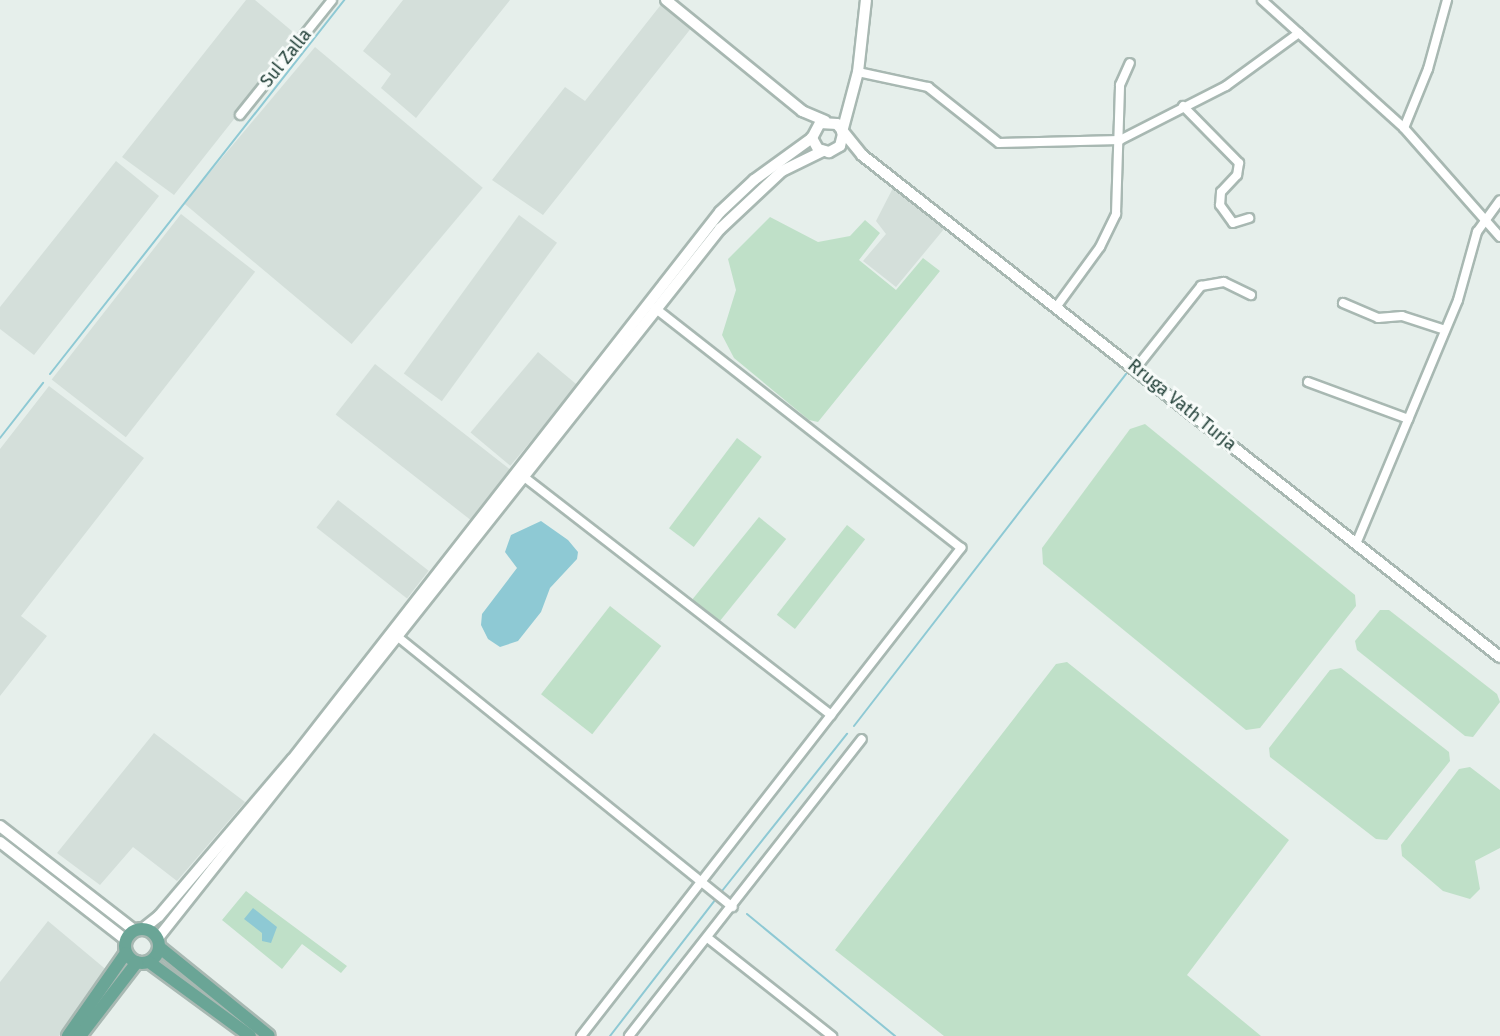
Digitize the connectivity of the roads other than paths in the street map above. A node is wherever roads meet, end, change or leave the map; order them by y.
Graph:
1 (332, 0) edge
2 (666, 0) edge
3 (866, 0) edge
4 (1262, 0) edge
5 (1273, 0) edge
6 (1447, 0) edge
7 (1277, 13) junction
8 (1299, 33) junction
9 (1129, 63) dead end
10 (858, 72) junction
11 (851, 104) junction
12 (1183, 106) junction
13 (802, 111) junction
14 (240, 115) dead end
15 (827, 121) junction
16 (1404, 128) junction
17 (842, 133) junction
18 (812, 135) junction
19 (1120, 139) junction
20 (835, 150) junction
21 (823, 151) junction
22 (862, 155) junction
23 (1500, 200) edge
24 (1249, 218) dead end
25 (1484, 223) junction
26 (1500, 237) edge
27 (1251, 295) dead end
28 (1343, 303) dead end
29 (1057, 306) junction
30 (655, 308) junction
31 (1446, 331) junction
32 (1136, 368) junction
33 (1308, 382) dead end
34 (1408, 419) junction
35 (523, 476) junction
36 (1356, 544) junction
37 (398, 637) junction
38 (1500, 657) edge
39 (831, 715) junction
40 (862, 739) dead end
41 (0, 826) edge
42 (0, 842) edge
43 (702, 882) junction
44 (733, 907) junction
45 (132, 938) junction
46 (709, 939) junction
47 (159, 943) junction
48 (143, 962) junction
49 (68, 1036) edge
50 (80, 1036) edge
51 (250, 1036) edge
52 (269, 1036) edge
53 (581, 1036) edge
54 (629, 1036) edge
55 (832, 1036) edge

1 - 14 street, Sul Zalla
2 - 13 street, Rruga Vath Turja
3 - 10 street
4 - 7 street
5 - 7 street
6 - 16 street
7 - 8 street
8 - 12 street
8 - 16 street
9 - 19 street
10 - 11 street
10 - 19 street
11 - 15 street
11 - 17 street
12 - 19 street
12 - 24 street
13 - 15 street, Rruga Vath Turja
13 - 18 street, Rruga Vath Turja
15 - 17 street, Rruga Vath Turja
15 - 18 street
16 - 25 street
17 - 20 street
17 - 22 street, Rruga Vath Turja
18 - 21 street, Rruga Vath Turja
18 - 45 street
19 - 29 street
20 - 21 street, Rruga Vath Turja
20 - 22 street, Rruga Vath Turja
21 - 30 street
22 - 29 street, Rruga Vath Turja
23 - 25 street
25 - 26 street
25 - 31 street
27 - 32 street
28 - 31 street
29 - 32 street, Rruga Vath Turja
30 - 35 street
30 - 39 street
31 - 34 street
32 - 36 street, Rruga Vath Turja
33 - 34 street
34 - 36 street
35 - 37 street
35 - 39 street
36 - 38 street, Rruga Vath Turja
37 - 43 street
37 - 47 street
39 - 43 street
40 - 44 street
41 - 45 street
42 - 45 street
43 - 44 street
43 - 53 street
44 - 46 street
45 - 47 main road
45 - 48 main road
45 - 49 main road
46 - 54 street
46 - 55 street
47 - 48 main road
47 - 52 main road
48 - 50 main road
48 - 51 main road

